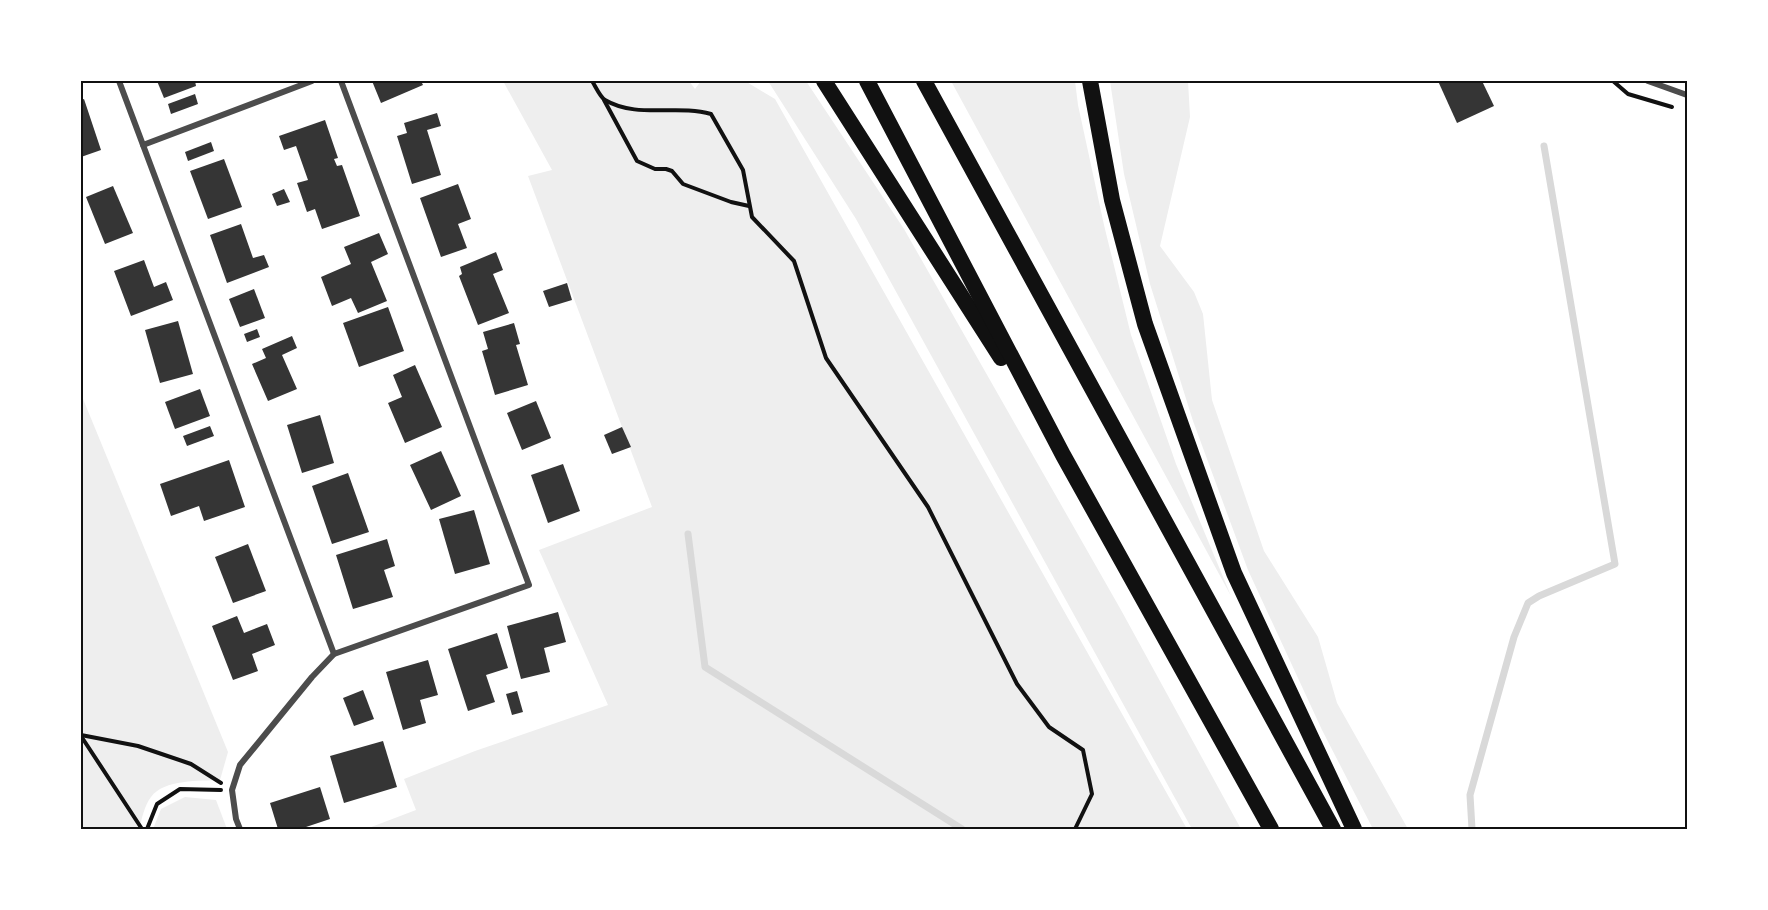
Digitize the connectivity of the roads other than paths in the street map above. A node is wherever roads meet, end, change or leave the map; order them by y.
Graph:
1 (119, 81) edge
2 (312, 81) edge
3 (341, 81) edge
4 (824, 81) edge
5 (867, 81) edge
6 (924, 81) edge
7 (1090, 81) edge
8 (1648, 81) edge
9 (1687, 95) edge
10 (142, 145) junction
11 (1063, 455) junction
12 (334, 654) junction
13 (240, 829) edge
14 (1271, 829) edge
15 (1333, 829) edge
16 (1354, 829) edge

1 - 10 street
2 - 10 street
3 - 12 street
4 - 11 highway
5 - 11 highway
6 - 15 highway
7 - 16 highway
8 - 9 street
10 - 12 street
11 - 14 highway
12 - 13 street

